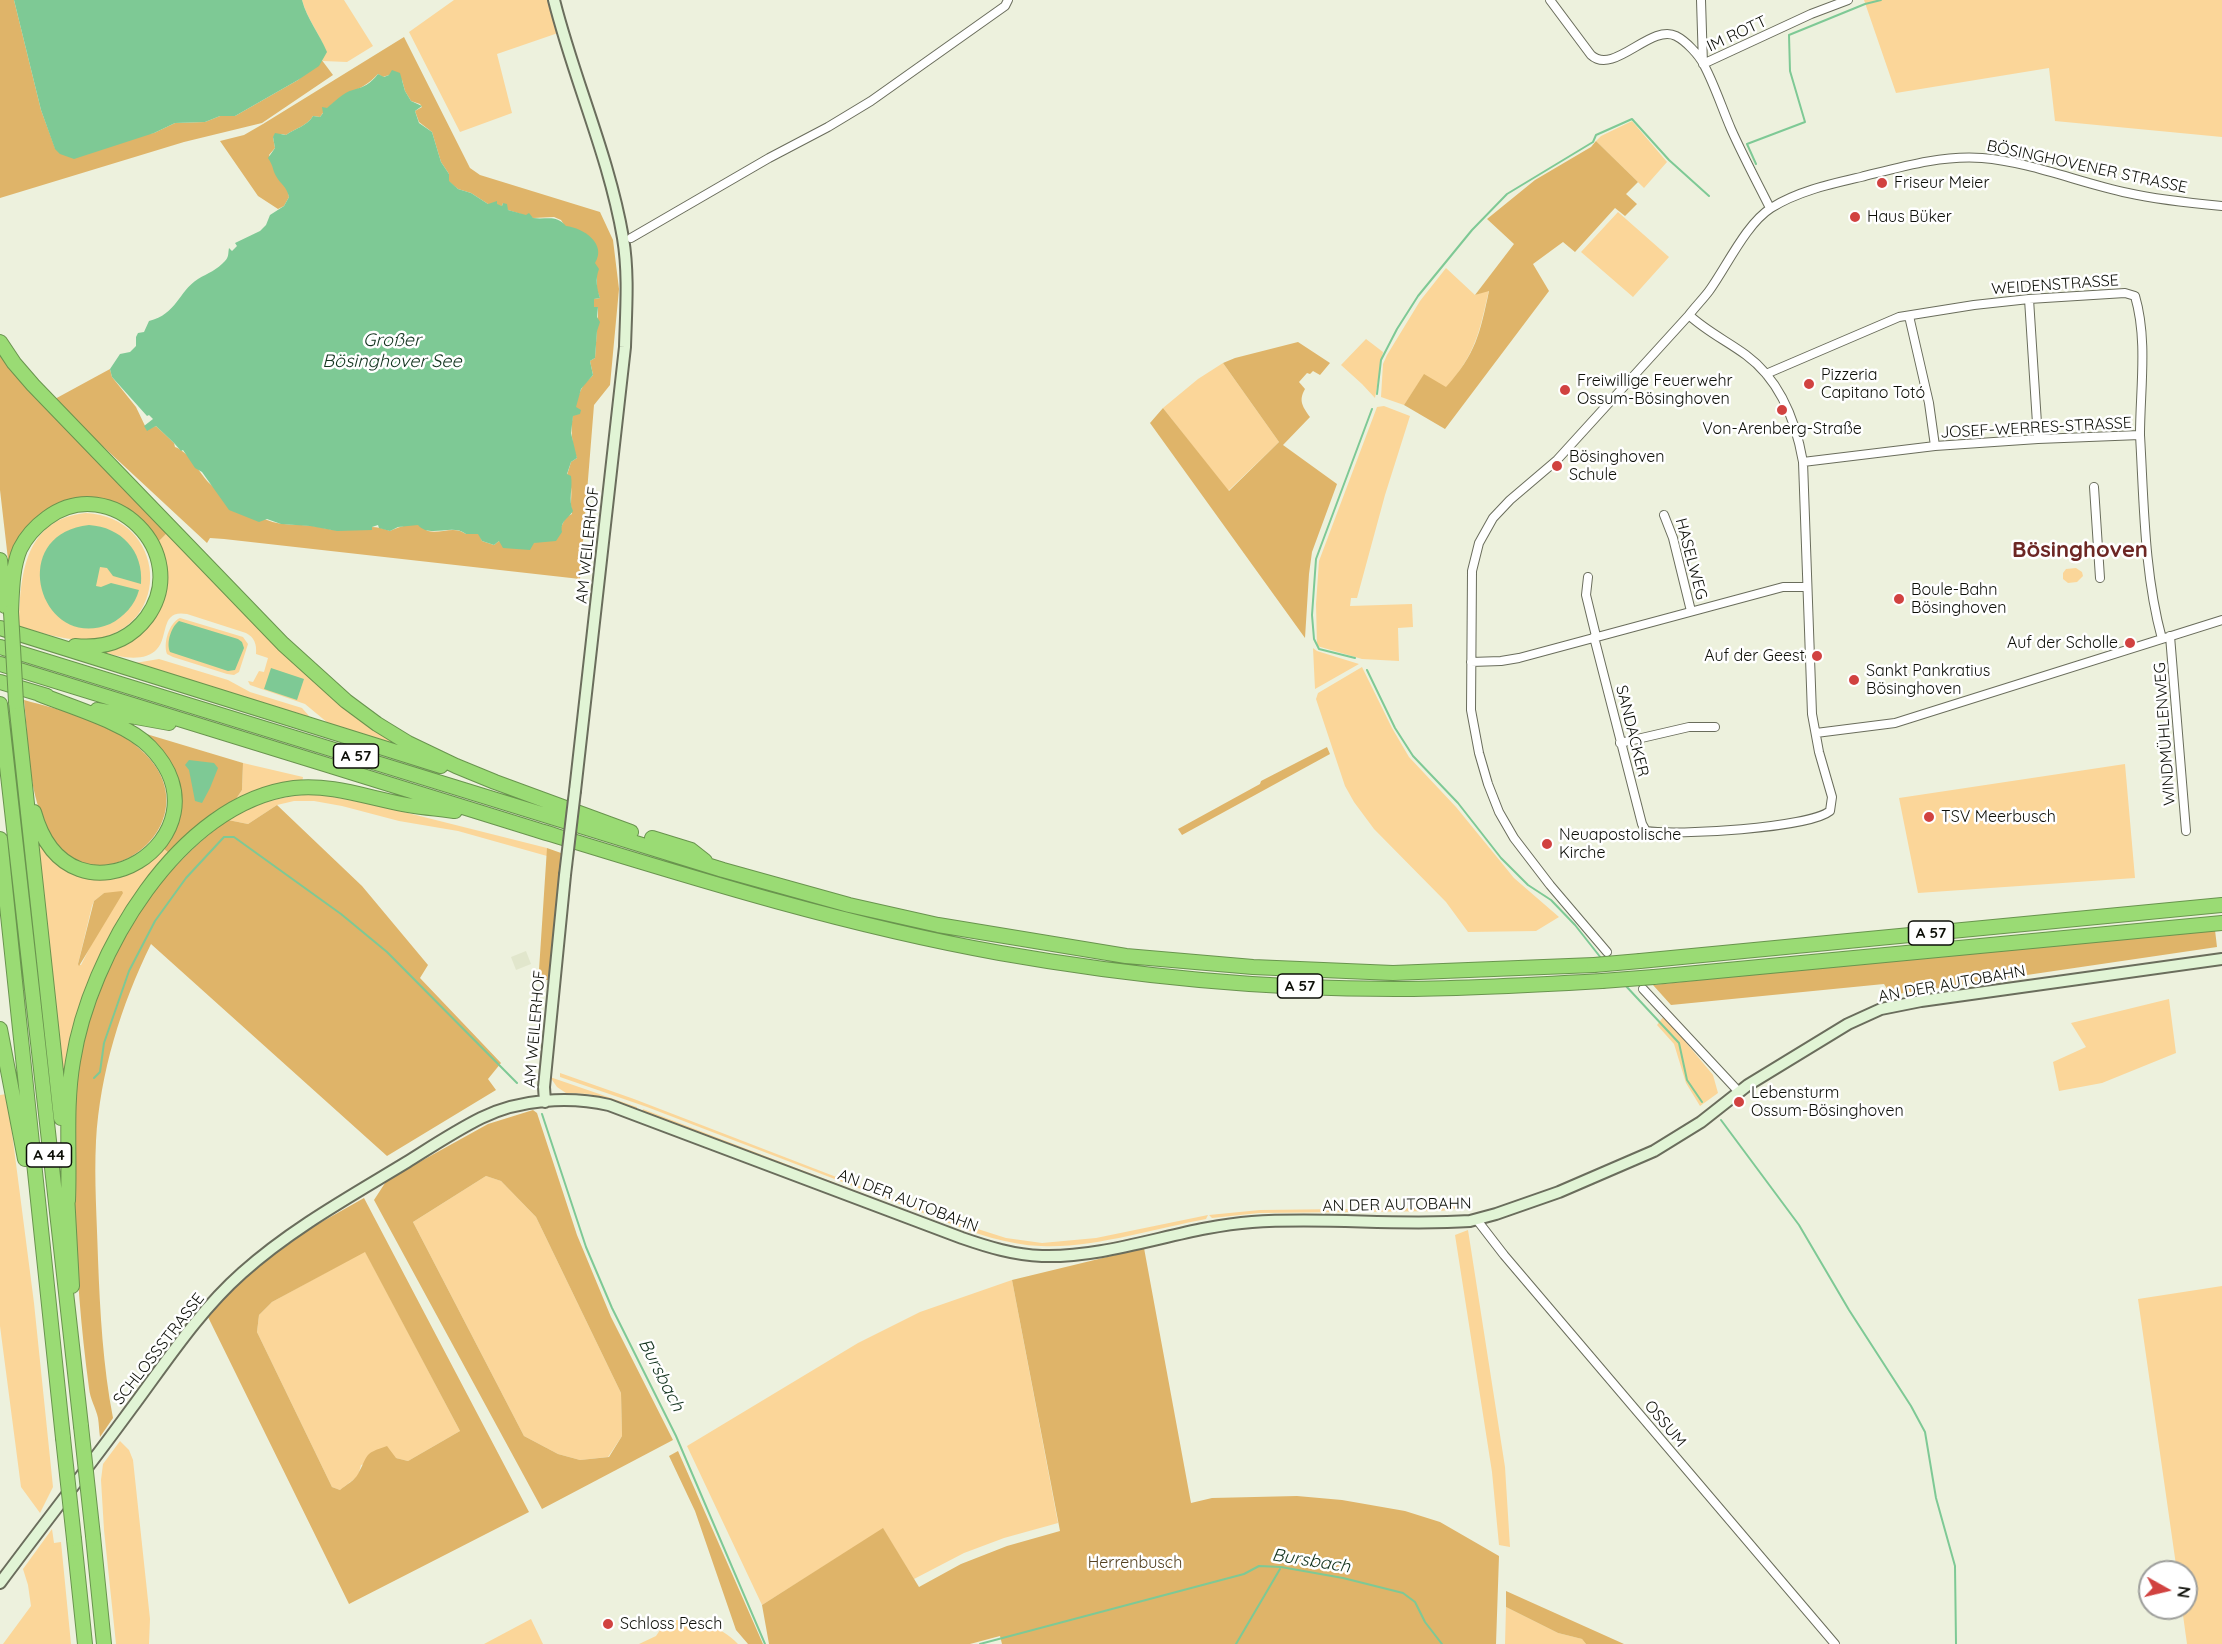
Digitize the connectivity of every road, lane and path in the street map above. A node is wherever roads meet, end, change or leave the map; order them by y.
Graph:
1 (554, 0) edge
2 (1008, 0) edge
3 (1550, 0) edge
4 (1701, 0) edge
5 (1848, 0) edge
6 (1703, 64) junction
7 (2222, 206) edge
8 (1770, 208) junction
9 (631, 238) dead end
10 (2029, 299) junction
11 (1689, 315) junction
12 (1909, 316) junction
13 (0, 342) edge
14 (1766, 374) junction
15 (2140, 435) junction
16 (2038, 439) junction
17 (1935, 446) junction
18 (1803, 462) junction
19 (2094, 487) dead end
20 (1664, 515) dead end
21 (0, 560) edge
22 (1588, 577) dead end
23 (2100, 578) dead end
24 (1807, 586) junction
25 (8, 611) junction
26 (1691, 611) junction
27 (2222, 620) edge
28 (0, 628) edge
29 (1595, 636) junction
30 (2170, 636) junction
31 (2162, 639) junction
32 (45, 641) junction
33 (0, 647) edge
34 (1471, 662) junction
35 (0, 664) edge
36 (0, 682) edge
37 (39, 694) junction
38 (0, 704) edge
39 (1714, 728) dead end
40 (225, 733) junction
41 (1816, 733) junction
42 (1620, 743) junction
43 (495, 782) junction
44 (26, 784) junction
45 (485, 814) junction
46 (2186, 831) dead end
47 (0, 839) edge
48 (712, 866) junction
49 (0, 878) edge
50 (2222, 905) edge
51 (8, 914) junction
52 (2222, 923) edge
53 (1607, 952) dead end
54 (2222, 959) edge
55 (1643, 989) dead end
56 (0, 1029) edge
57 (1739, 1092) junction
58 (545, 1102) junction
59 (68, 1201) junction
60 (1477, 1220) junction
61 (42, 1246) junction
62 (70, 1338) junction
63 (0, 1583) edge
64 (85, 1644) edge
65 (104, 1644) edge
66 (1835, 1644) edge

1 - 58 main road, AM WEILERHOF, bridge
2 - 9 street
3 - 6 street
4 - 6 street
5 - 6 street, IM ROTT
6 - 8 street
7 - 8 street, BÖSINGHOVENER STRASSE
8 - 11 street, BÖSINGHOVENER STRASSE
10 - 12 street, WEIDENSTRASSE
10 - 15 street, WEIDENSTRASSE
10 - 16 street
11 - 14 street
11 - 34 street, BÖSINGHOVENER STRASSE
12 - 14 street, WEIDENSTRASSE
12 - 17 street
13 - 43 highway
14 - 18 street
15 - 16 street, JOSEF-WERRES-STRASSE
15 - 31 street, JOSEF-WERRES-STRASSE
16 - 17 street, JOSEF-WERRES-STRASSE
17 - 18 street, JOSEF-WERRES-STRASSE
18 - 24 street
19 - 23 street
20 - 26 street, HASELWEG
21 - 25 highway
22 - 29 street
24 - 26 street
24 - 41 street
25 - 32 highway
25 - 44 highway, bridge
26 - 29 street
27 - 30 street
28 - 32 highway
29 - 34 street
29 - 42 street, SANDACKER
30 - 31 street
30 - 46 street, WINDMÜHLENWEG
31 - 41 street
32 - 43 highway
33 - 48 highway, A 57
34 - 53 street, BÖSINGHOVENER STRASSE
35 - 40 highway, A 57
36 - 37 highway
37 - 40 highway
37 - 44 highway
38 - 62 highway, A 44
39 - 42 street
40 - 45 highway, A 57
41 - 42 street, SANDACKER
43 - 48 highway
44 - 59 highway
45 - 52 highway, A 57, bridge
45 - 59 highway
47 - 51 highway, A 44
48 - 50 highway, A 57, bridge
49 - 51 highway
51 - 61 highway, A 44
54 - 57 main road, AN DER AUTOBAHN
55 - 57 street
56 - 61 highway
57 - 60 main road, AN DER AUTOBAHN
58 - 60 main road, AN DER AUTOBAHN
58 - 63 main road, SCHLOSSSTRASSE
59 - 62 highway
60 - 66 street, OSSUM
61 - 64 highway, A 44, bridge
62 - 65 highway, A 44, bridge

